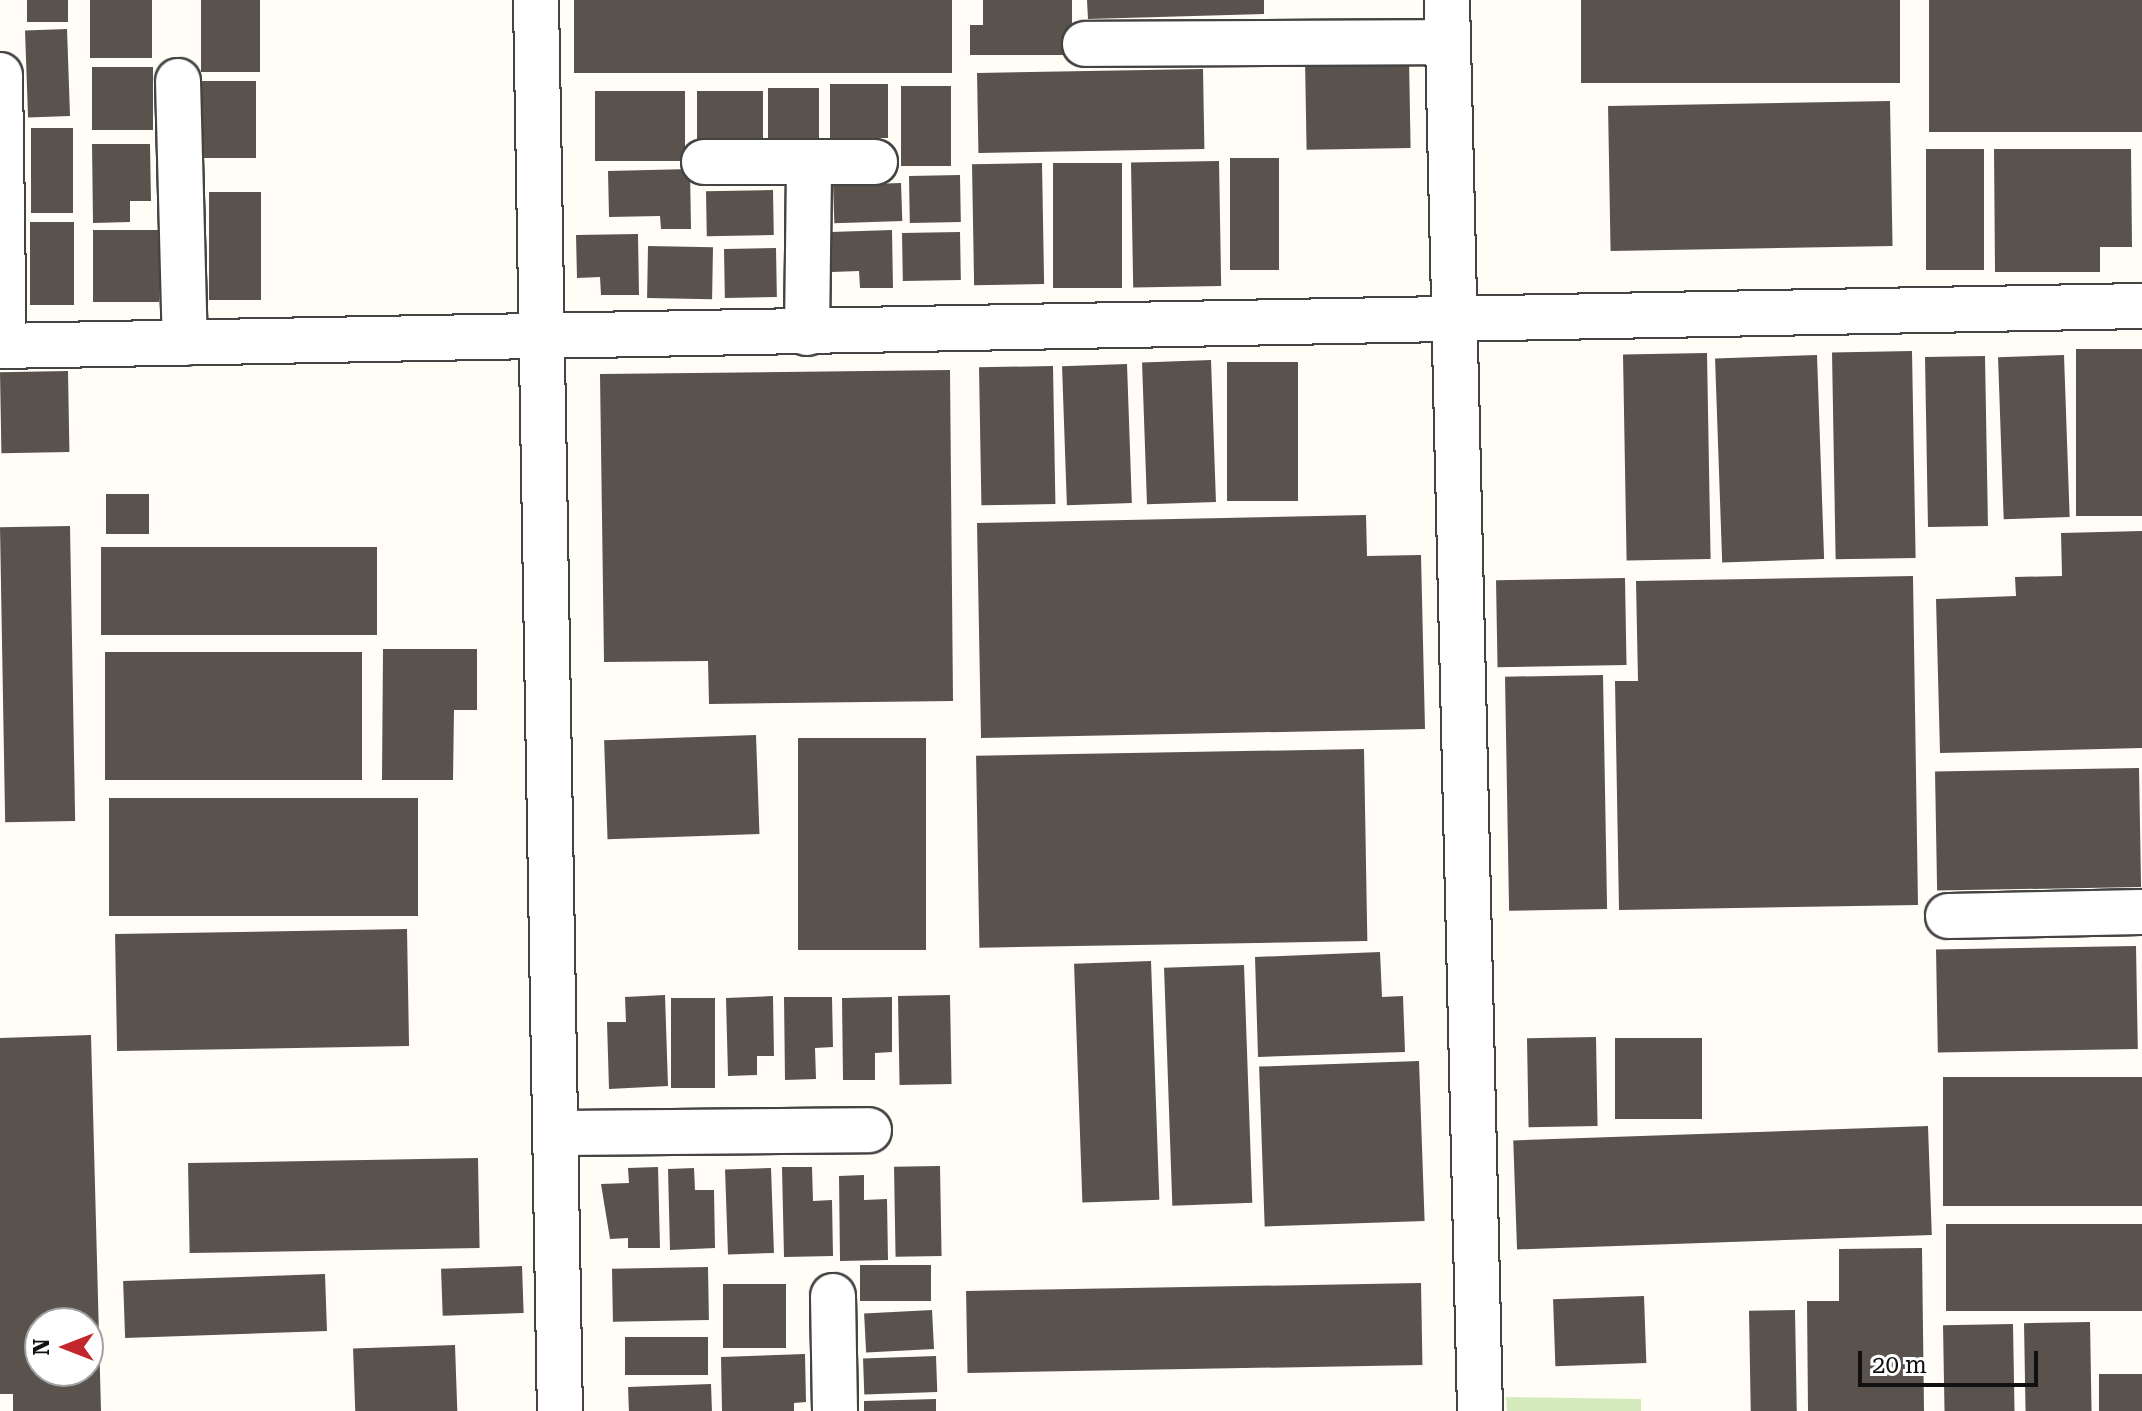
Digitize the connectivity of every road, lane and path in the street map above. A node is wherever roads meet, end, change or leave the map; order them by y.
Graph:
1 (536, 0) edge
2 (1447, 21) edge
3 (1085, 44) dead end
4 (0, 75) edge
5 (178, 81) dead end
6 (704, 162) dead end
7 (875, 162) dead end
8 (809, 163) junction
9 (1, 213) edge
10 (2142, 306) edge
11 (1452, 324) junction
12 (807, 333) junction
13 (546, 336) junction
14 (185, 343) junction
15 (2, 346) edge
16 (2142, 912) edge
17 (1948, 916) dead end
18 (869, 1130) dead end
19 (556, 1133) junction
20 (833, 1296) dead end
21 (560, 1411) edge
22 (835, 1411) edge
23 (1480, 1411) edge

1 - 13 street
2 - 3 street
2 - 11 street
4 - 9 street
5 - 14 street
6 - 8 street
7 - 8 street
8 - 12 street
9 - 15 street
10 - 11 street
11 - 12 street
11 - 23 street
12 - 13 street
13 - 14 street
13 - 19 street
14 - 15 street
16 - 17 street
18 - 19 street
19 - 21 street
20 - 22 street

